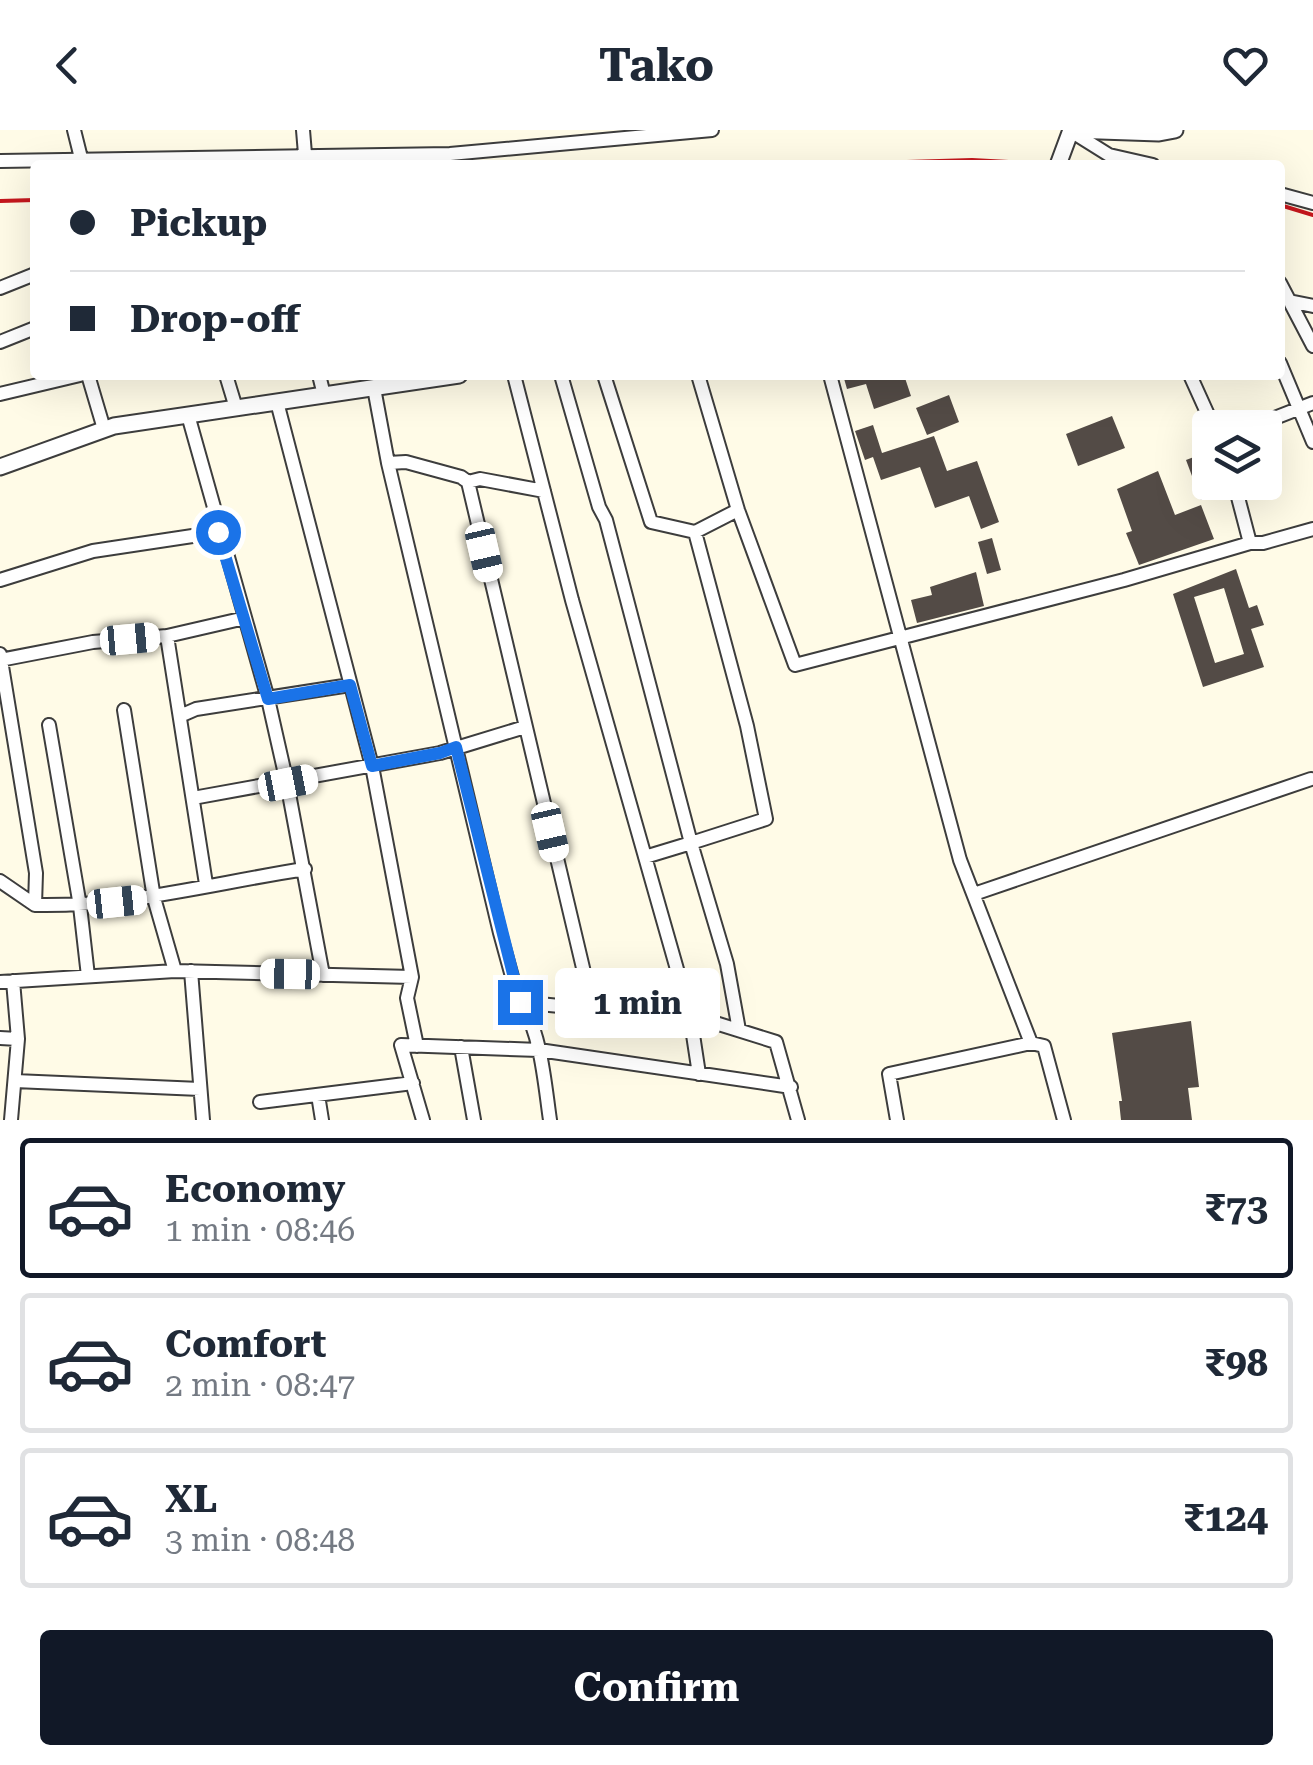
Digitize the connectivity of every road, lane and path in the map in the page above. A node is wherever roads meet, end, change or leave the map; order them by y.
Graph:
1 (74, 130) edge
2 (304, 130) edge
3 (712, 130) edge
4 (1070, 130) edge
5 (1164, 131) edge
6 (677, 132) edge
7 (598, 136) edge
8 (305, 154) junction
9 (81, 158) junction
10 (40, 160) edge
11 (1060, 160) edge
12 (1131, 160) edge
13 (30, 161) edge
14 (0, 162) edge
15 (1285, 195) edge
16 (1313, 203) edge
17 (30, 276) edge
18 (0, 288) edge
19 (1285, 295) edge
20 (1288, 302) junction
21 (1313, 306) edge
22 (30, 330) edge
23 (0, 342) edge
24 (1313, 346) edge
25 (1285, 371) edge
26 (59, 380) edge
27 (89, 380) edge
28 (228, 380) edge
29 (320, 380) edge
30 (405, 380) edge
31 (515, 380) edge
32 (562, 380) edge
33 (606, 380) edge
34 (699, 380) edge
35 (831, 380) edge
36 (1192, 380) edge
37 (374, 388) junction
38 (0, 394) edge
39 (324, 395) junction
40 (276, 402) junction
41 (1307, 405) edge
42 (236, 408) junction
43 (1206, 410) edge
44 (188, 415) junction
45 (1282, 415) edge
46 (104, 430) junction
47 (1313, 442) edge
48 (388, 463) junction
49 (0, 468) edge
50 (468, 482) junction
51 (544, 491) junction
52 (1239, 500) edge
53 (738, 510) junction
54 (1313, 529) edge
55 (218, 532) junction
56 (695, 532) junction
57 (1250, 543) junction
58 (0, 580) edge
59 (245, 618) junction
60 (167, 636) junction
61 (901, 639) junction
62 (0, 658) edge
63 (350, 685) junction
64 (268, 699) junction
65 (124, 710) dead end
66 (180, 716) junction
67 (49, 724) dead end
68 (526, 727) junction
69 (456, 747) junction
70 (372, 766) junction
71 (1312, 779) edge
72 (288, 783) junction
73 (193, 798) junction
74 (691, 844) junction
75 (645, 857) junction
76 (304, 869) junction
77 (0, 881) edge
78 (206, 884) junction
79 (974, 894) junction
80 (154, 898) junction
81 (35, 905) junction
82 (80, 906) junction
83 (175, 970) junction
84 (191, 971) junction
85 (324, 975) junction
86 (88, 976) junction
87 (412, 977) junction
88 (6, 982) edge
89 (520, 1002) junction
90 (592, 1006) junction
91 (690, 1015) junction
92 (738, 1030) junction
93 (0, 1038) edge
94 (18, 1039) junction
95 (1031, 1043) junction
96 (416, 1046) junction
97 (461, 1047) junction
98 (539, 1050) junction
99 (699, 1074) junction
100 (15, 1081) junction
101 (414, 1084) junction
102 (791, 1088) junction
103 (200, 1089) junction
104 (318, 1096) junction
105 (260, 1102) dead end
106 (11, 1120) edge
107 (204, 1120) edge
108 (322, 1120) edge
109 (424, 1120) edge
110 (474, 1120) edge
111 (550, 1120) edge
112 (798, 1120) edge
113 (897, 1120) edge
114 (1064, 1120) edge

1 - 9 street
2 - 8 street
3 - 6 street
4 - 5 street
4 - 11 street
4 - 12 street
6 - 7 street
7 - 8 street
8 - 9 street
9 - 10 street
13 - 14 street
15 - 16 street
17 - 18 street
19 - 20 street
20 - 21 street
20 - 24 street
22 - 23 street
25 - 41 street
26 - 38 street
27 - 46 street
28 - 42 street
29 - 39 street
30 - 37 street
31 - 51 street
32 - 74 street
33 - 56 street
34 - 53 street
35 - 61 street
36 - 43 street
37 - 39 street
37 - 48 street
39 - 40 street
40 - 42 street
40 - 63 street
41 - 45 street
41 - 47 street
42 - 44 street
44 - 46 street
44 - 55 street
46 - 49 street
48 - 50 street
48 - 69 street
50 - 51 street
50 - 68 street
51 - 75 street
52 - 57 street
53 - 56 street
53 - 61 street
54 - 57 street
55 - 58 street
55 - 59 street
56 - 74 street
57 - 61 street
59 - 60 street
59 - 64 street
60 - 62 street
60 - 66 street
61 - 79 street
62 - 81 street
63 - 64 street
63 - 70 street
64 - 66 street
64 - 72 street
65 - 80 street
66 - 73 street
67 - 82 street
68 - 69 street
68 - 90 street
69 - 70 street
69 - 89 street
70 - 72 street
70 - 87 street
71 - 79 street
72 - 73 street
72 - 76 street
73 - 78 street
74 - 75 street
74 - 92 street
75 - 91 street
76 - 78 street
76 - 85 street
77 - 81 street
78 - 80 street
79 - 95 street
80 - 82 street
80 - 83 street
81 - 82 street
82 - 86 street
83 - 84 street
83 - 86 street
84 - 85 street
84 - 103 street
85 - 87 street
86 - 88 street
87 - 96 street
88 - 94 street
89 - 90 street
89 - 98 street
90 - 91 street
91 - 92 street
91 - 99 street
92 - 102 street
93 - 94 street
94 - 100 street
95 - 113 street
95 - 114 street
96 - 97 street
96 - 101 street
97 - 98 street
97 - 110 street
98 - 99 street
98 - 111 street
99 - 102 street
100 - 103 street
100 - 106 street
101 - 104 street
101 - 109 street
102 - 112 street
103 - 107 street
104 - 105 street
104 - 108 street

